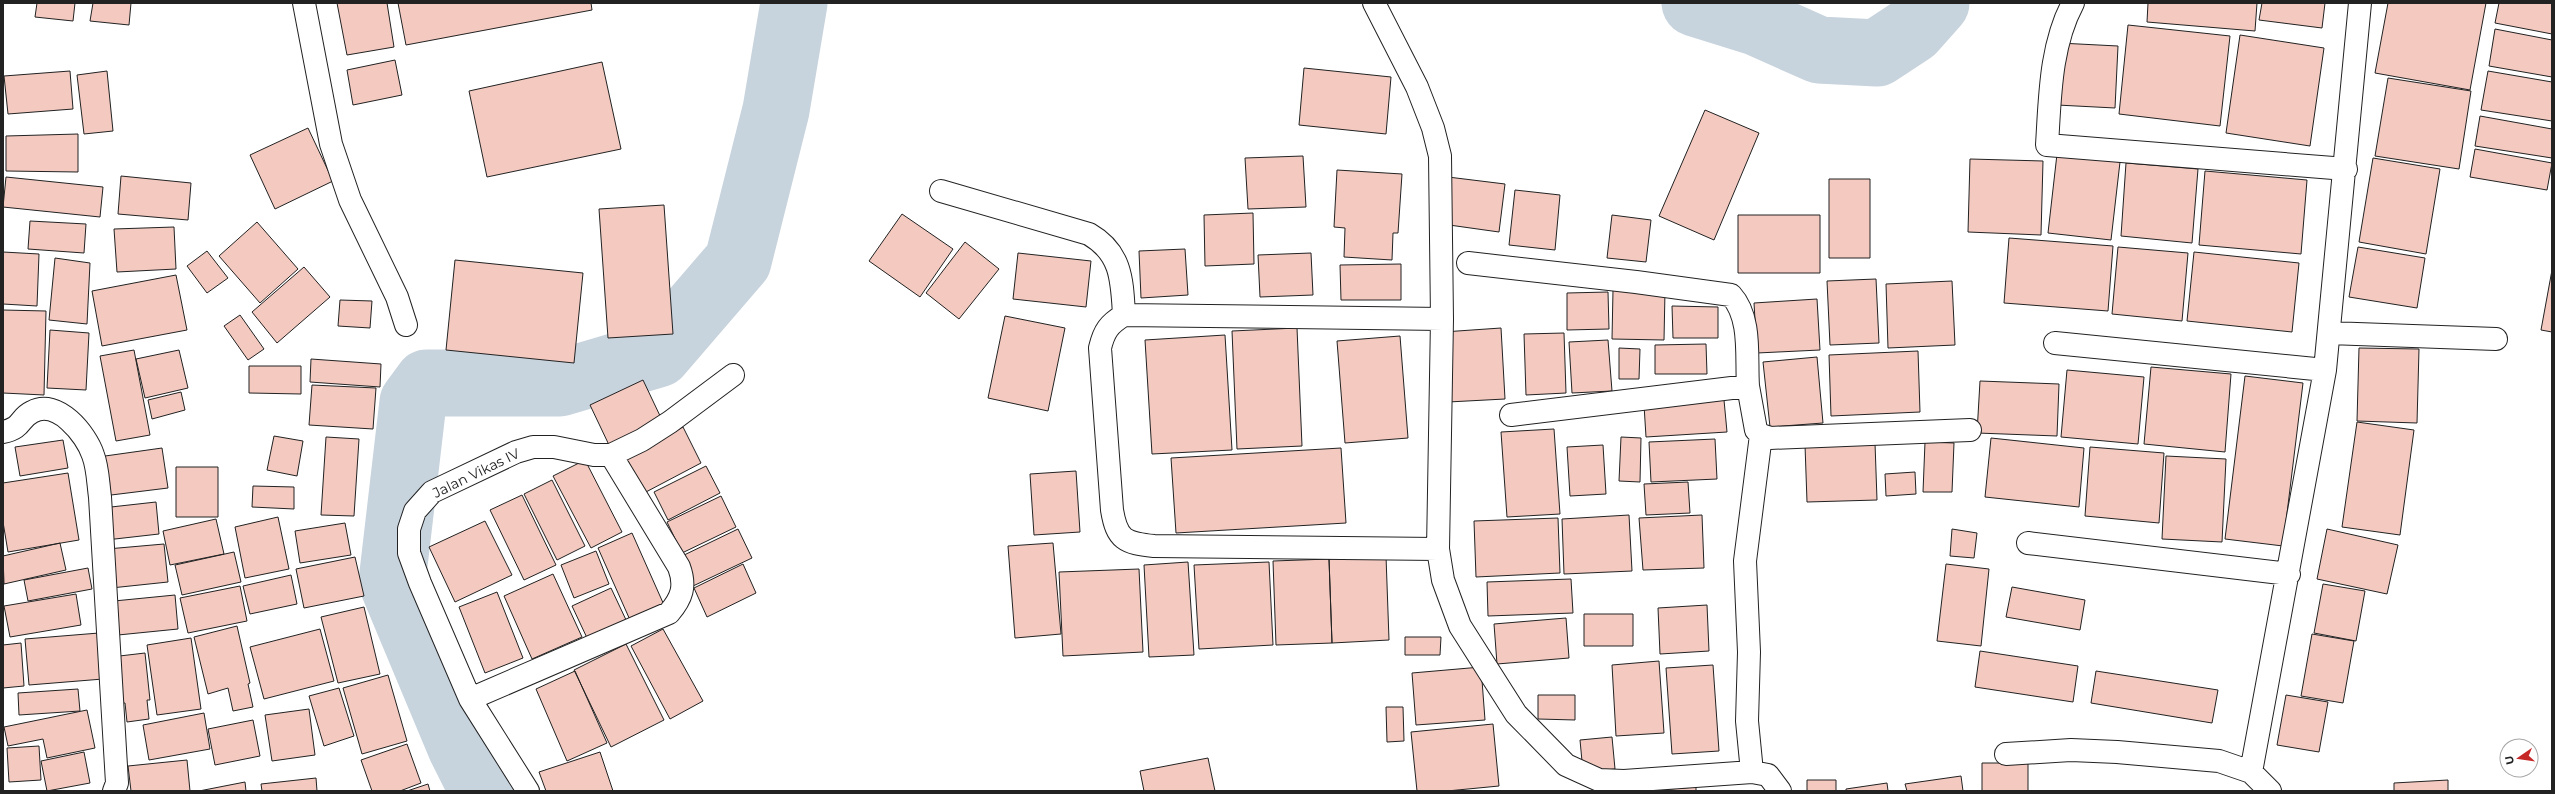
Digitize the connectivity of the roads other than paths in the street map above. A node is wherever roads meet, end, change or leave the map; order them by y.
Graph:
1 (304, 3) edge
2 (1374, 3) edge
3 (2073, 3) edge
4 (2360, 3) edge
5 (2346, 169) junction
6 (941, 191) dead end
7 (1468, 263) dead end
8 (1124, 315) junction
9 (1442, 319) junction
10 (406, 325) dead end
11 (2329, 333) junction
12 (2496, 339) dead end
13 (2055, 343) dead end
14 (2326, 370) junction
15 (732, 375) dead end
16 (1748, 386) junction
17 (1510, 415) dead end
18 (1970, 430) dead end
19 (3, 432) edge
20 (1761, 435) junction
21 (611, 455) junction
22 (2028, 542) dead end
23 (1438, 549) junction
24 (2289, 574) junction
25 (470, 699) junction
26 (2006, 754) dead end
27 (1752, 772) junction
28 (2251, 772) junction
29 (114, 791) edge
30 (528, 791) edge
31 (1780, 791) edge
32 (2270, 791) edge

1 - 10 street
2 - 9 street
3 - 5 street
4 - 5 street
5 - 11 street
6 - 8 street
7 - 16 street
8 - 9 street
8 - 23 street
9 - 23 street
11 - 12 street
11 - 14 street
13 - 14 street
14 - 24 street
15 - 21 street
16 - 17 street
16 - 20 street
18 - 20 street
19 - 29 street
20 - 27 street
21 - 25 street
21 - 25 street, Jalan Vikas IV
22 - 24 street
23 - 27 street
24 - 28 street
25 - 30 street, Jalan Vikas IV
26 - 28 street
27 - 31 street
28 - 32 street

